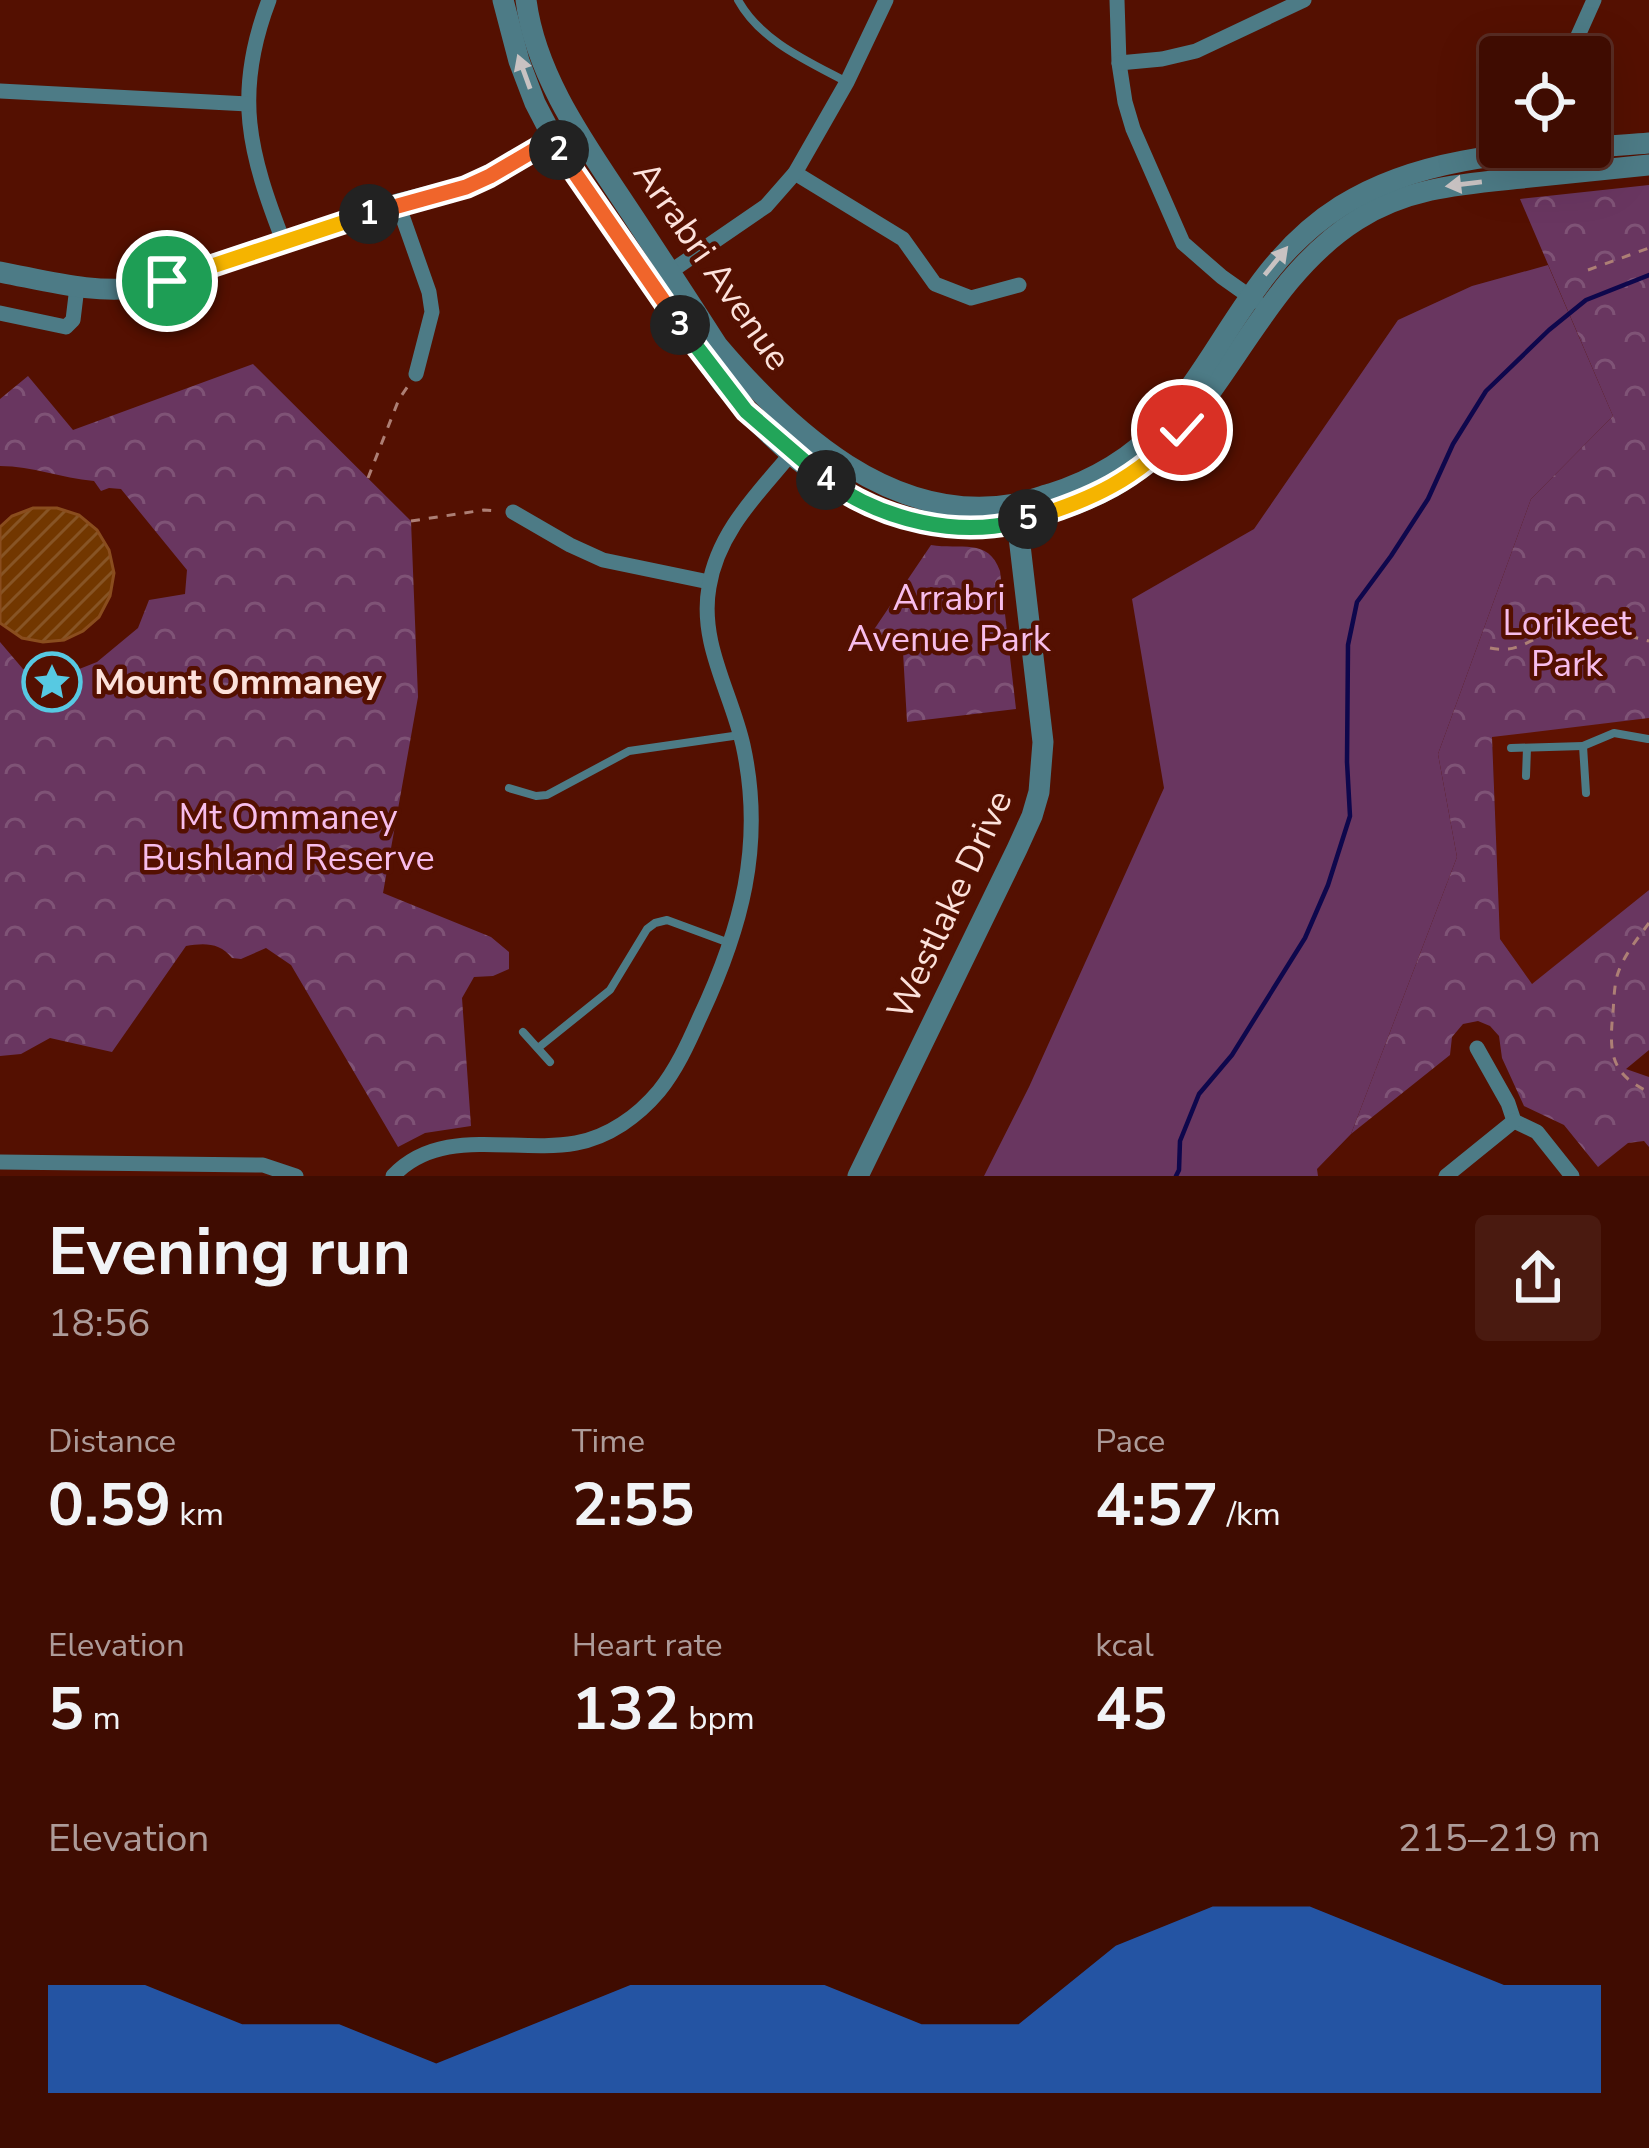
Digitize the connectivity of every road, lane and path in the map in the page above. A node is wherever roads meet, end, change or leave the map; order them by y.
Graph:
1 (268, 0) edge
2 (503, 0) edge
3 (526, 0) edge
4 (738, 0) edge
5 (886, 0) edge
6 (1117, 0) edge
7 (1594, 0) edge
8 (1298, 2) edge
9 (1578, 36) edge
10 (1119, 63) junction
11 (847, 82) junction
12 (0, 91) edge
13 (248, 104) junction
14 (574, 126) junction
15 (553, 139) junction
16 (1649, 143) edge
17 (1611, 150) edge
18 (1479, 159) edge
19 (1611, 160) edge
20 (1649, 165) edge
21 (795, 173) junction
22 (398, 204) junction
23 (284, 243) junction
24 (1649, 248) edge
25 (1588, 270) dead end
26 (0, 272) edge
27 (661, 278) junction
28 (1019, 285) dead end
29 (77, 287) junction
30 (1259, 303) junction
31 (0, 314) edge
32 (416, 374) joint
33 (799, 444) junction
34 (368, 478) dead end
35 (513, 512) joint
36 (1016, 513) junction
37 (412, 521) dead end
38 (709, 582) junction
39 (1649, 641) edge
40 (1490, 647) dead end
41 (740, 735) junction
42 (1649, 738) edge
43 (1582, 746) junction
44 (1510, 748) dead end
45 (1527, 748) junction
46 (1649, 754) edge
47 (1526, 776) dead end
48 (509, 788) dead end
49 (1586, 793) dead end
50 (1649, 923) edge
51 (732, 944) junction
52 (523, 1032) dead end
53 (538, 1048) junction
54 (1477, 1048) dead end
55 (550, 1062) dead end
56 (1649, 1092) edge
57 (1514, 1121) junction
58 (0, 1162) edge
59 (296, 1176) edge
60 (393, 1176) edge
61 (858, 1176) edge
62 (1445, 1176) edge
63 (1572, 1176) edge

1 - 13 street
15 -> 2 street, Arrabri Avenue
3 - 14 street, Arrabri Avenue
4 - 11 lane
5 - 11 street
6 - 10 street
7 - 9 street
8 - 10 street
10 - 30 street
11 - 21 street
12 - 13 street
13 - 23 street
14 - 15 street
14 - 27 street, Arrabri Avenue
15 - 22 street
15 - 27 street, Arrabri Avenue
16 - 17 street, Arrabri Avenue
18 - 30 street, Arrabri Avenue
19 - 20 street, Arrabri Avenue
21 - 27 street
21 - 28 street
22 - 23 street
22 - 32 street
23 - 29 street
24 - 25 path
26 - 29 street
27 - 33 street, Arrabri Avenue
29 - 31 street
30 - 36 street, Arrabri Avenue
32 - 34 path
33 - 36 street, Arrabri Avenue
33 - 38 street
35 - 37 path
35 - 38 street
36 - 61 street, Westlake Drive
38 - 41 street
39 - 40 path
41 - 48 lane
41 - 51 street
42 - 43 lane
42 - 46 lane
43 - 45 lane
43 - 49 lane
44 - 45 lane
45 - 47 lane
50 - 56 path
51 - 53 lane
51 - 60 street
52 - 53 lane
53 - 55 lane
54 - 57 street
57 - 62 street
57 - 63 street
58 - 59 street

